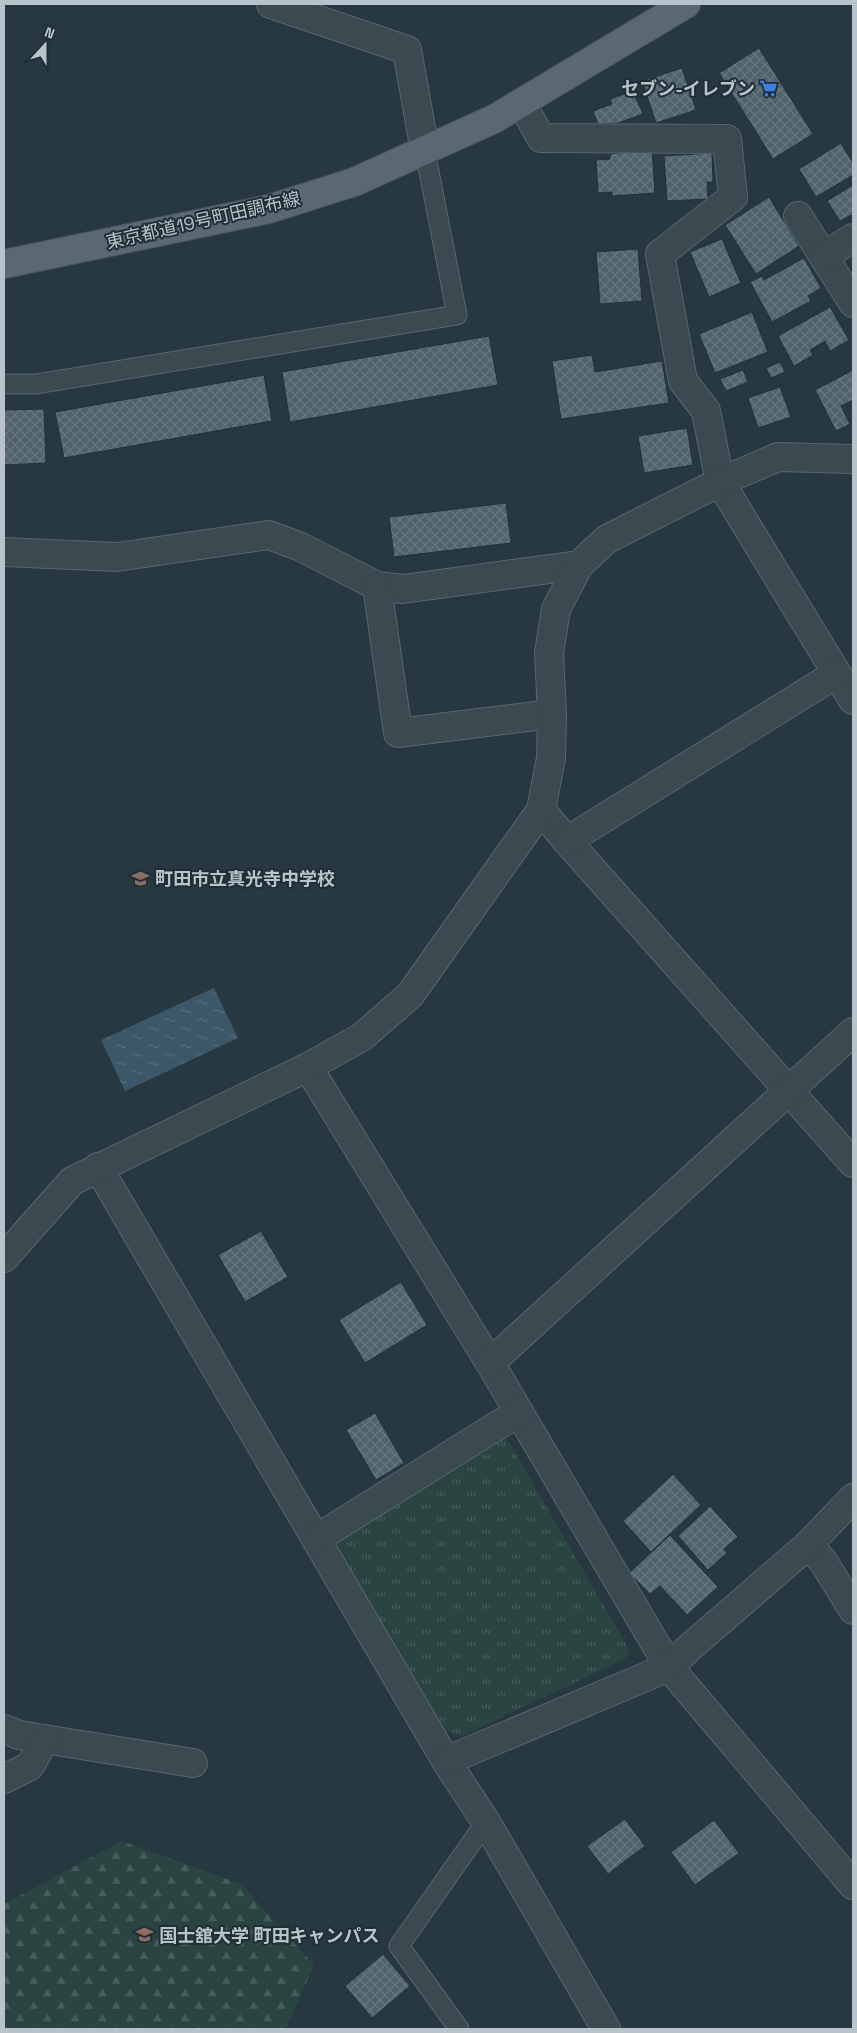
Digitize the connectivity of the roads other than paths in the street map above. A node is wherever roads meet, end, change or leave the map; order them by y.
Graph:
1 (271, 4) edge
2 (686, 4) edge
3 (522, 104) junction
4 (425, 151) junction
5 (798, 216) dead end
6 (853, 238) edge
7 (824, 256) junction
8 (4, 264) edge
9 (853, 303) edge
10 (4, 384) edge
11 (853, 459) edge
12 (720, 482) junction
13 (4, 552) edge
14 (579, 565) junction
15 (377, 586) junction
16 (836, 674) junction
17 (853, 700) edge
18 (552, 714) junction
19 (541, 810) junction
20 (567, 841) junction
21 (853, 1032) edge
22 (308, 1067) junction
23 (789, 1091) junction
24 (853, 1163) edge
25 (98, 1167) junction
26 (4, 1258) edge
27 (490, 1363) junction
28 (519, 1412) junction
29 (853, 1498) edge
30 (316, 1539) junction
31 (808, 1544) junction
32 (853, 1610) edge
33 (669, 1668) junction
34 (4, 1729) edge
35 (45, 1739) junction
36 (446, 1761) junction
37 (193, 1763) dead end
38 (4, 1779) edge
39 (486, 1822) junction
40 (853, 1885) edge
41 (459, 2029) edge
42 (606, 2029) edge

1 - 4 street
2 - 3 main road, 東京都道19号町田調布線
3 - 4 main road, 東京都道19号町田調布線
3 - 12 street
4 - 8 main road, 東京都道19号町田調布線
4 - 10 lane
5 - 7 street
6 - 7 street
7 - 9 street
11 - 12 street
12 - 14 street
12 - 16 street
13 - 15 street
14 - 15 street
14 - 18 street
15 - 18 street
16 - 17 street
16 - 20 street
18 - 19 street
19 - 20 street
19 - 22 street
20 - 23 street
21 - 23 street
22 - 25 street
22 - 27 street
23 - 24 street
23 - 27 street
25 - 26 street
25 - 30 street
27 - 28 street
28 - 30 street
28 - 33 street
29 - 31 street
30 - 36 street
31 - 32 street
31 - 33 street
33 - 36 street
33 - 40 street
34 - 35 street
35 - 37 street
35 - 38 street
36 - 39 street
39 - 41 lane
39 - 42 street

